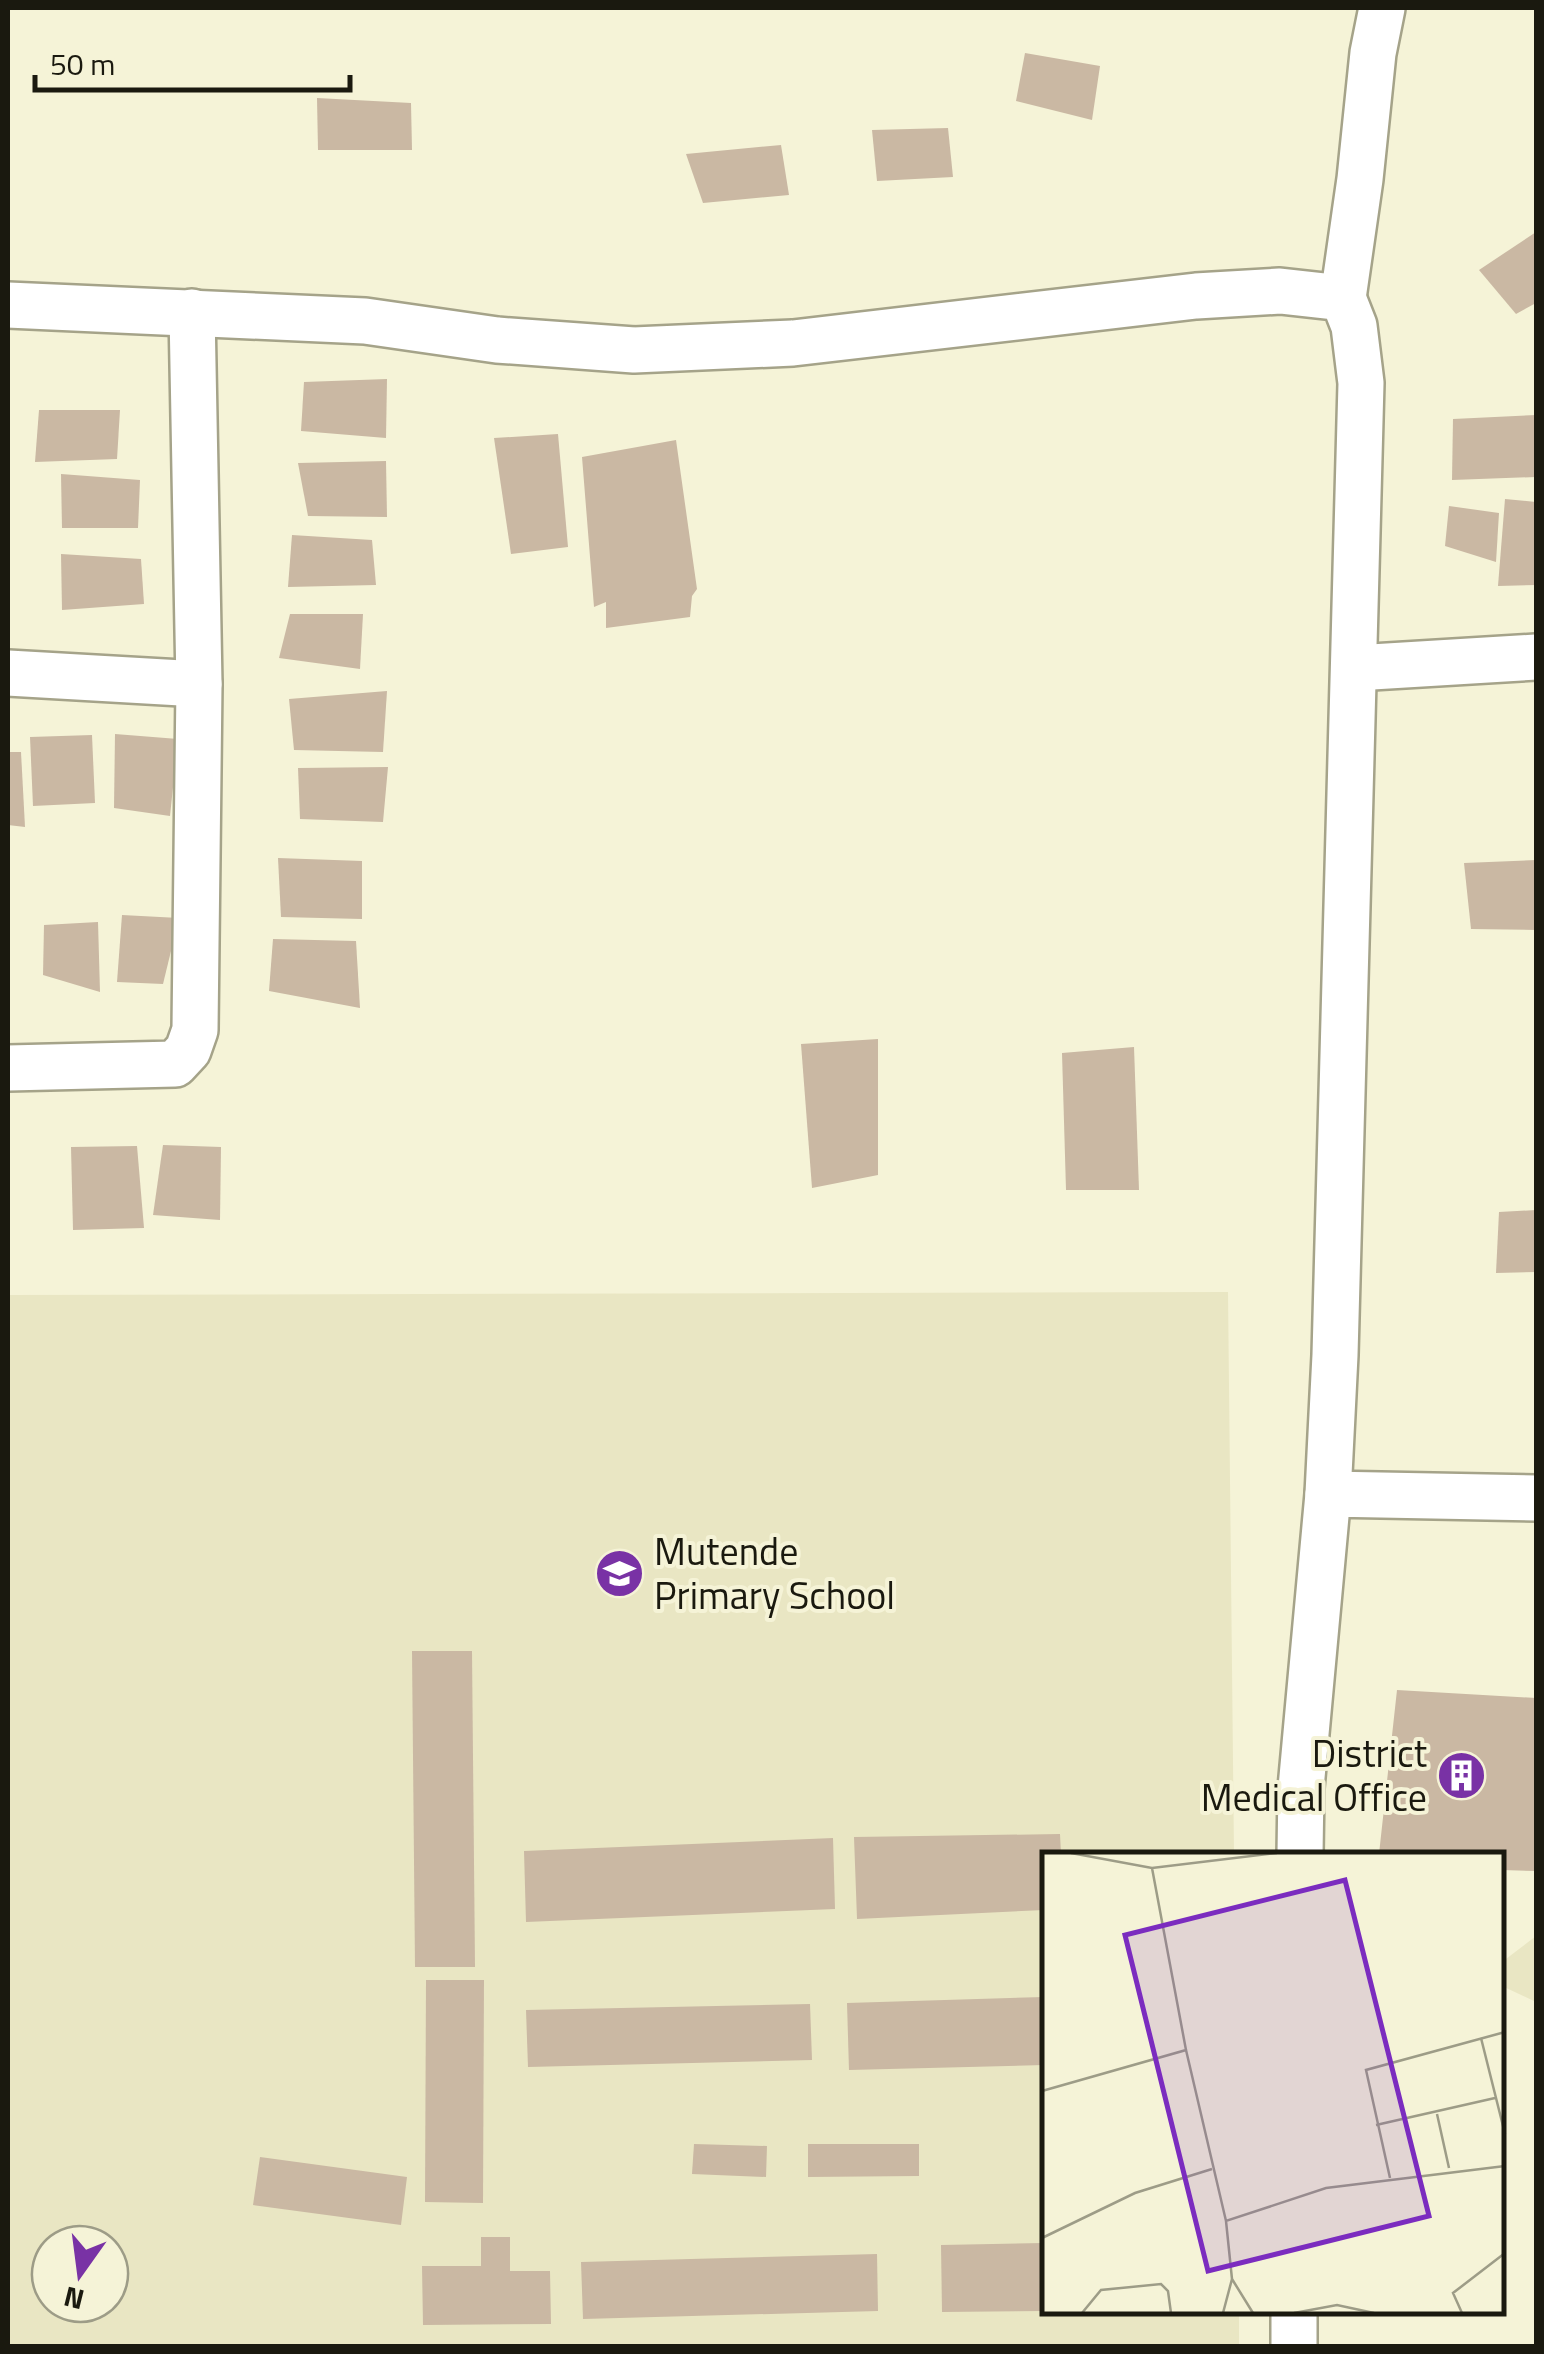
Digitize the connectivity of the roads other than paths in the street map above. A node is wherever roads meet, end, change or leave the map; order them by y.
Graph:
1 (1382, 8) edge
2 (1343, 298) junction
3 (8, 305) edge
4 (192, 312) junction
5 (1536, 657) edge
6 (1354, 668) junction
7 (8, 673) edge
8 (199, 684) junction
9 (8, 1068) edge
10 (1328, 1494) junction
11 (1536, 1498) edge
12 (1300, 1852) edge
13 (1294, 2314) edge
14 (1294, 2346) edge

1 - 2 street
2 - 4 street
2 - 6 street
3 - 4 street
4 - 8 street
5 - 6 street
6 - 10 street
7 - 8 street
8 - 9 street
10 - 11 street
10 - 12 street
13 - 14 street

